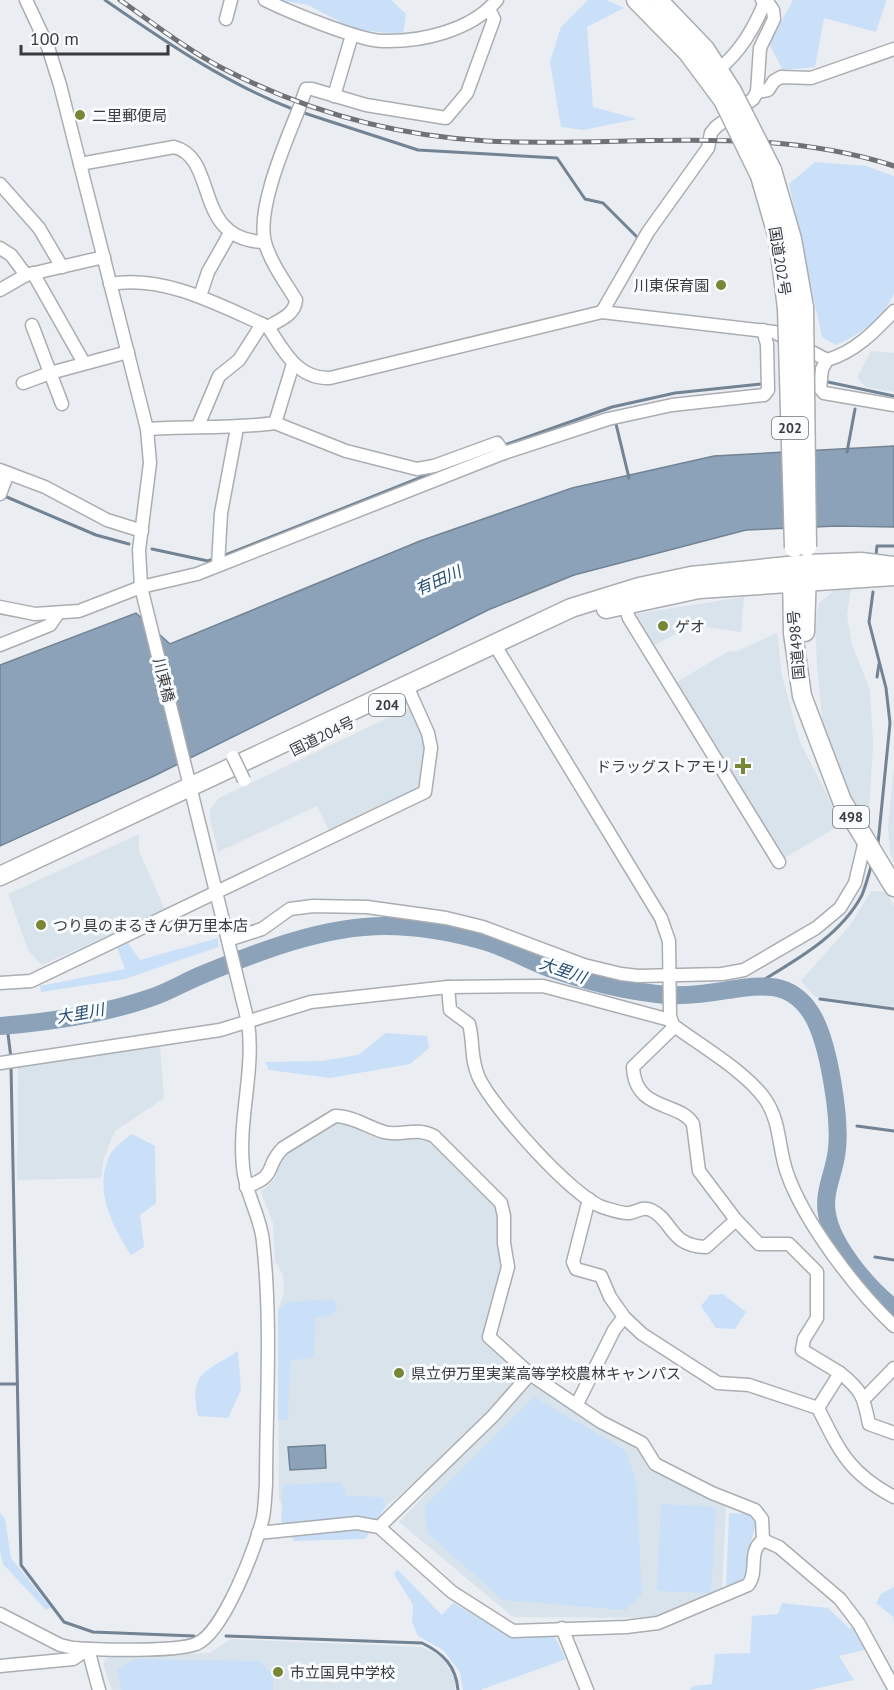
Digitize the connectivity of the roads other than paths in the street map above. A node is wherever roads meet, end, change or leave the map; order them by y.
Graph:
1 (26, 0) edge
2 (231, 0) edge
3 (265, 0) edge
4 (636, 0) edge
5 (658, 0) edge
6 (764, 0) edge
7 (493, 4) edge
8 (226, 19) dead end
9 (352, 35) junction
10 (894, 49) edge
11 (719, 69) junction
12 (757, 92) junction
13 (728, 95) junction
14 (334, 96) junction
15 (80, 164) junction
16 (0, 184) edge
17 (230, 233) junction
18 (265, 242) junction
19 (0, 248) edge
20 (104, 256) junction
21 (62, 267) junction
22 (30, 274) junction
23 (111, 284) junction
24 (0, 291) edge
25 (200, 296) junction
26 (894, 311) edge
27 (602, 312) junction
28 (32, 325) dead end
29 (265, 325) junction
30 (763, 330) junction
31 (128, 352) junction
32 (827, 360) junction
33 (84, 363) junction
34 (293, 364) junction
35 (50, 373) junction
36 (23, 383) dead end
37 (62, 404) dead end
38 (894, 405) edge
39 (275, 423) junction
40 (198, 426) junction
41 (237, 428) junction
42 (147, 429) junction
43 (501, 448) junction
44 (417, 469) junction
45 (4, 472) edge
46 (417, 487) junction
47 (0, 494) edge
48 (142, 531) junction
49 (218, 559) junction
50 (800, 564) junction
51 (894, 566) edge
52 (894, 576) edge
53 (142, 591) junction
54 (622, 598) junction
55 (0, 607) edge
56 (57, 615) junction
57 (0, 645) edge
58 (496, 648) junction
59 (409, 689) junction
60 (233, 757) dead end
61 (244, 780) dead end
62 (192, 792) junction
63 (865, 841) junction
64 (779, 862) dead end
65 (0, 876) edge
66 (894, 887) edge
67 (0, 889) edge
68 (216, 891) junction
69 (229, 944) junction
70 (670, 974) junction
71 (0, 983) edge
72 (448, 987) junction
73 (671, 1020) junction
74 (248, 1022) junction
75 (0, 1063) edge
76 (246, 1187) junction
77 (589, 1199) junction
78 (736, 1221) junction
79 (624, 1317) junction
80 (894, 1326) edge
81 (894, 1368) edge
82 (840, 1373) junction
83 (530, 1374) junction
84 (864, 1399) junction
85 (577, 1404) junction
86 (818, 1408) junction
87 (894, 1433) edge
88 (894, 1497) edge
89 (379, 1527) junction
90 (258, 1533) junction
91 (763, 1540) junction
92 (0, 1614) edge
93 (562, 1628) junction
94 (88, 1650) junction
95 (0, 1666) edge
96 (894, 1688) edge
97 (99, 1690) edge
98 (586, 1690) edge

1 - 15 street, 川東橋
2 - 8 street
3 - 9 street
4 - 13 highway, 国道202号 / 202
5 - 11 highway, 国道202号 / 202
6 - 11 street
6 - 12 street
7 - 9 street
7 - 14 street
9 - 14 street
10 - 12 street
11 - 13 highway, 国道202号 / 202
12 - 27 street
13 - 50 highway, 国道202号 / 202, bridge
14 - 18 street
15 - 17 street
15 - 20 street, 川東橋
16 - 21 street
17 - 18 street
17 - 25 street
18 - 29 street
19 - 22 street
20 - 21 street
20 - 23 street, 川東橋
21 - 22 street
22 - 24 street
22 - 33 street
23 - 25 street
23 - 31 street, 川東橋
25 - 29 street
26 - 32 street
27 - 30 street
27 - 34 street
28 - 35 street
29 - 34 street
29 - 40 street
30 - 32 street
30 - 43 street
31 - 33 street
31 - 42 street, 川東橋
32 - 38 street
33 - 35 street
34 - 39 street
35 - 36 street
35 - 37 street
39 - 41 street
39 - 44 street
40 - 41 street
40 - 42 street
41 - 49 street
42 - 48 street, 川東橋
43 - 44 street
43 - 46 street
44 - 46 street
45 - 47 street
45 - 48 street
46 - 49 street
48 - 53 street, 川東橋
49 - 53 street
50 - 51 highway
50 - 52 highway
50 - 54 highway, 国道204号 / 204
50 - 63 highway, 国道498号 / 498
53 - 56 street
53 - 62 street, 川東橋
54 - 58 highway, 国道204号 / 204
54 - 64 street
55 - 56 street
56 - 57 street
58 - 59 highway, 国道204号 / 204
58 - 70 street
59 - 62 highway, 国道204号 / 204
59 - 68 street
60 - 61 street, bridge
62 - 65 highway, 国道204号 / 204
62 - 67 highway, 国道204号 / 204
62 - 68 street, 川東橋
63 - 66 highway, 国道498号 / 498
63 - 70 street
68 - 69 street, 川東橋
68 - 71 street
69 - 70 street
69 - 74 street, 川東橋
70 - 73 street
72 - 73 street
72 - 74 street
72 - 77 street
73 - 78 street
73 - 80 street
74 - 75 street
74 - 76 street, 川東橋
76 - 83 street
76 - 90 street, 川東橋
77 - 78 street
77 - 79 street
78 - 82 street
79 - 85 street
79 - 86 street
81 - 84 street
82 - 84 street
82 - 86 street
83 - 85 street
83 - 89 street
84 - 87 street
85 - 91 street
86 - 88 street
89 - 90 street
89 - 93 street
90 - 94 street, 川東橋
91 - 93 street
91 - 96 street
92 - 94 street
93 - 98 street
94 - 95 street
94 - 97 street

